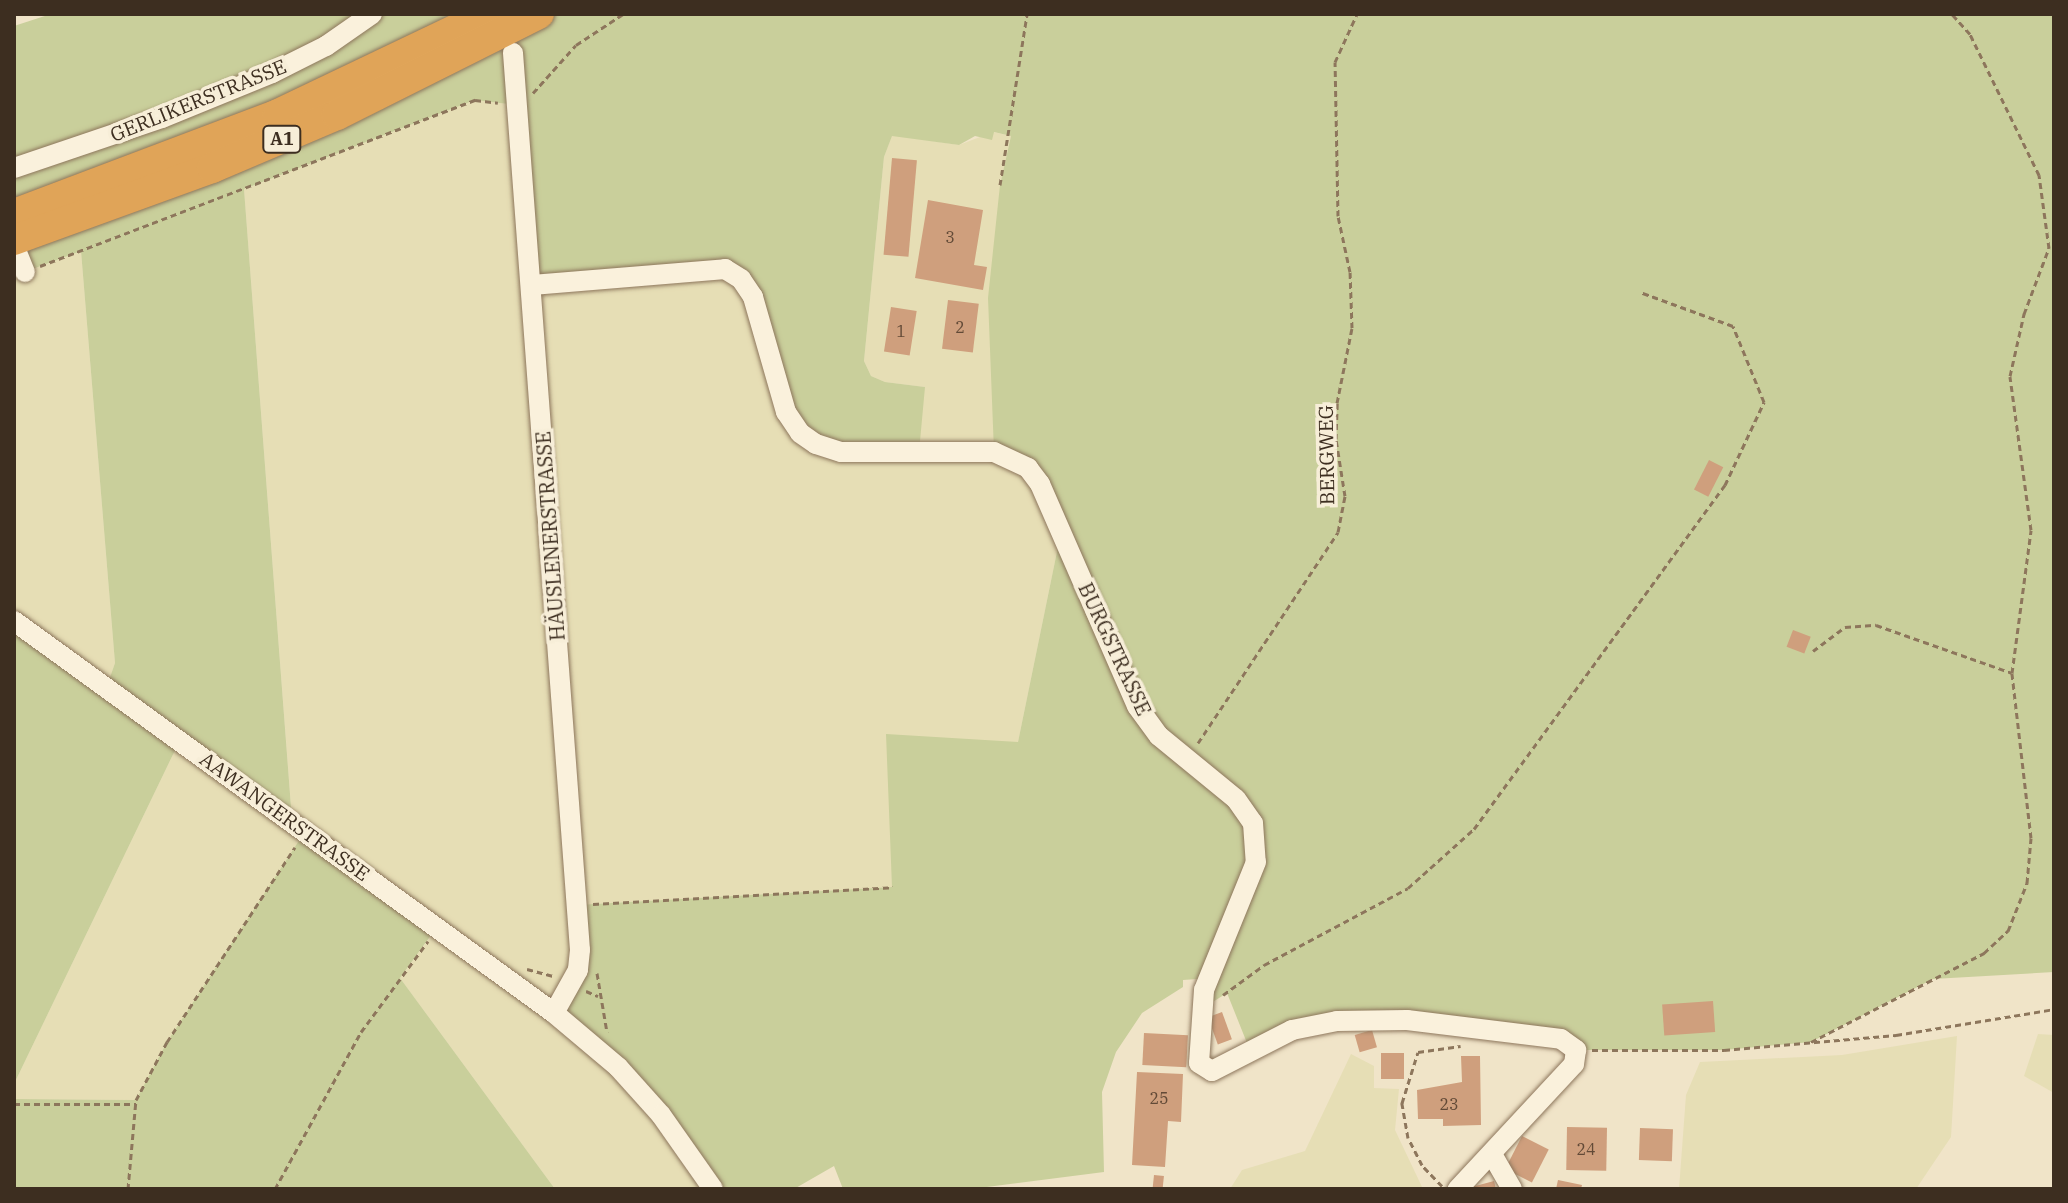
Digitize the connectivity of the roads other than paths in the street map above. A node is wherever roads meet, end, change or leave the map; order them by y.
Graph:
1 (372, 14) edge
2 (488, 14) edge
3 (539, 14) edge
4 (513, 53) dead end
5 (14, 168) edge
6 (14, 214) edge
7 (14, 243) edge
8 (25, 272) road end
9 (532, 285) junction
10 (14, 621) edge
11 (554, 1013) junction
12 (1493, 1156) junction
13 (713, 1189) edge
14 (1458, 1189) edge
15 (1512, 1189) edge

1 - 5 street, GERLIKERSTRASSE
2 - 6 highway, A1
3 - 7 highway, A1
4 - 9 street, HÄUSLENERSTRASSE
7 - 8 street
9 - 11 street, HÄUSLENERSTRASSE
9 - 12 street, BURGSTRASSE
10 - 11 street, AAWANGERSTRASSE
11 - 13 street, AAWANGERSTRASSE
12 - 14 street
12 - 15 street

